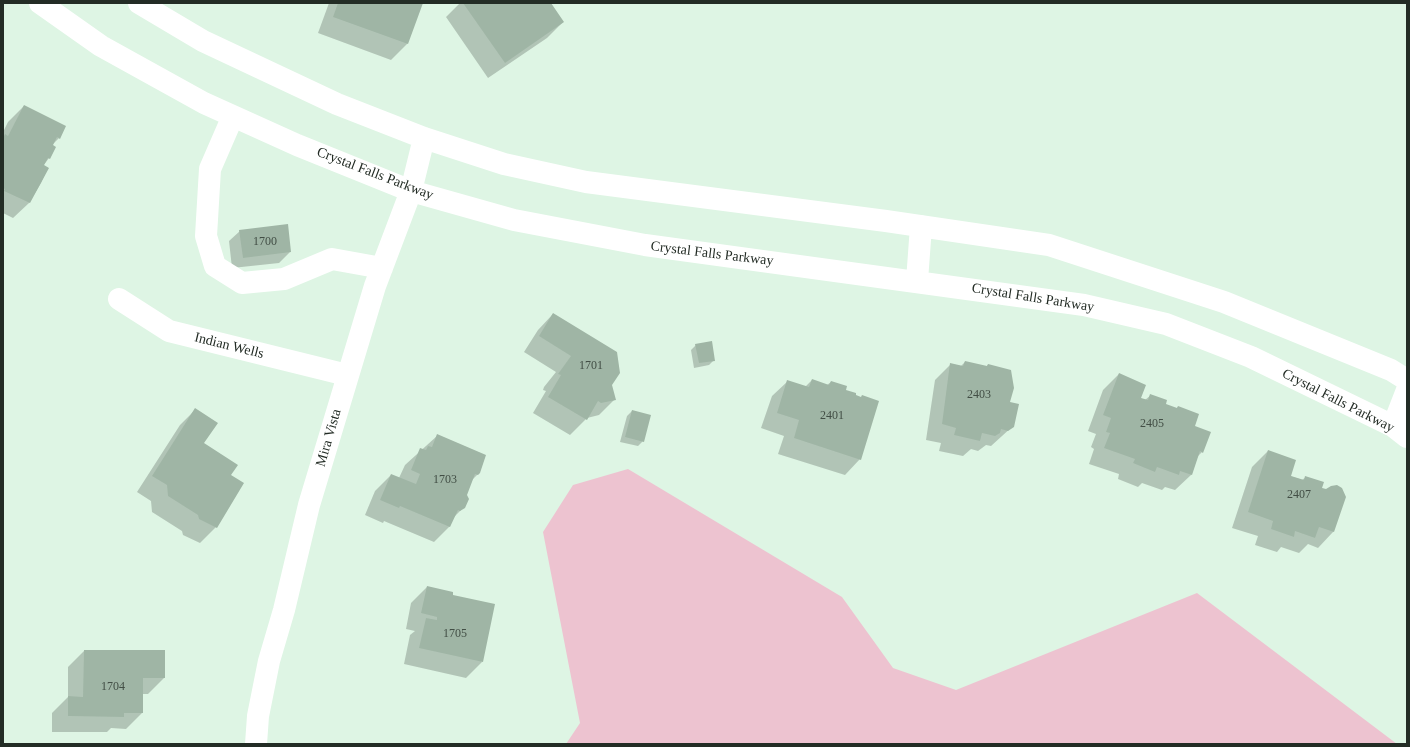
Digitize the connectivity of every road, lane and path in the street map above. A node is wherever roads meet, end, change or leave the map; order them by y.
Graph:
1 (40, 3) edge
2 (139, 3) edge
3 (233, 116) junction
4 (424, 138) junction
5 (411, 191) junction
6 (921, 226) junction
7 (382, 268) junction
8 (917, 281) junction
9 (119, 299) dead end
10 (347, 375) junction
11 (1407, 380) edge
12 (1407, 390) edge
13 (1400, 432) edge
14 (256, 744) edge

1 - 3 street, Crystal Falls Parkway
2 - 4 street
3 - 5 street, Crystal Falls Parkway
3 - 7 street
4 - 5 street, Mira Vista
4 - 6 street
5 - 7 street, Mira Vista
5 - 8 street, Crystal Falls Parkway
6 - 8 street
6 - 11 street
7 - 10 street, Mira Vista
8 - 13 street, Crystal Falls Parkway
9 - 10 street, Indian Wells
10 - 14 street, Mira Vista
12 - 13 street

